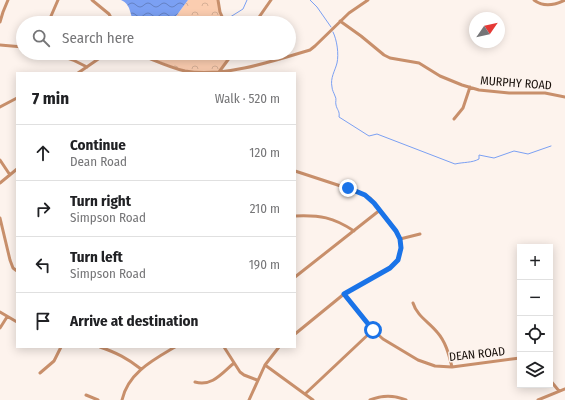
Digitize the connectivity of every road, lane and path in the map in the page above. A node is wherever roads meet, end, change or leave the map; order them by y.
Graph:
1 (8, 0) edge
2 (58, 0) edge
3 (92, 0) edge
4 (271, 0) edge
5 (368, 0) edge
6 (534, 0) edge
7 (565, 0) edge
8 (218, 2) edge
9 (51, 16) edge
10 (110, 16) edge
11 (222, 16) edge
12 (259, 16) edge
13 (340, 21) junction
14 (0, 22) edge
15 (0, 45) edge
16 (16, 46) edge
17 (296, 54) edge
18 (73, 60) edge
19 (97, 60) edge
20 (153, 60) edge
21 (228, 60) edge
22 (277, 60) edge
23 (87, 67) junction
24 (80, 72) edge
25 (192, 72) edge
26 (219, 72) junction
27 (470, 88) junction
28 (565, 97) edge
29 (16, 99) edge
30 (0, 107) edge
31 (454, 119) dead end
32 (0, 160) edge
33 (16, 170) edge
34 (296, 170) edge
35 (10, 175) junction
36 (0, 183) edge
37 (380, 210) junction
38 (296, 216) edge
39 (0, 218) edge
40 (354, 231) junction
41 (420, 234) dead end
42 (400, 239) junction
43 (16, 270) edge
44 (296, 276) edge
45 (344, 294) junction
46 (413, 303) dead end
47 (0, 312) edge
48 (7, 317) junction
49 (16, 322) edge
50 (0, 328) edge
51 (373, 330) junction
52 (296, 333) edge
53 (60, 348) edge
54 (103, 348) edge
55 (172, 348) edge
56 (225, 348) edge
57 (278, 348) edge
58 (517, 358) edge
59 (234, 363) junction
60 (265, 365) junction
61 (452, 367) junction
62 (141, 370) junction
63 (40, 373) dead end
64 (257, 380) junction
65 (195, 382) dead end
66 (553, 385) edge
67 (565, 389) edge
68 (557, 392) junction
69 (305, 394) junction
70 (86, 395) dead end
71 (98, 400) edge
72 (122, 400) edge
73 (249, 400) edge
74 (313, 400) edge
75 (370, 400) edge
76 (406, 400) edge
77 (538, 400) edge

1 - 14 street
2 - 9 street
3 - 10 street
4 - 12 street
5 - 13 street
6 - 7 street
8 - 11 street
13 - 17 street
13 - 27 street, MURPHY ROAD
15 - 16 street
18 - 23 street
19 - 23 street
20 - 25 street
21 - 26 street
22 - 26 street
23 - 24 street
25 - 26 street
27 - 28 street, MURPHY ROAD
27 - 31 street
29 - 30 street
32 - 35 street
33 - 35 street
34 - 37 street
35 - 36 street
37 - 40 street
37 - 42 street
38 - 40 street
39 - 43 street
40 - 44 street
41 - 42 street
42 - 45 street
45 - 51 street, DEAN ROAD
45 - 52 street
46 - 61 street
47 - 48 street
48 - 49 street
48 - 50 street
51 - 61 street, DEAN ROAD
51 - 69 street
53 - 63 street
54 - 62 street
55 - 62 street
56 - 59 street
57 - 60 street
58 - 61 street, DEAN ROAD
59 - 64 street
59 - 65 street
60 - 64 street
60 - 69 street
62 - 72 street
64 - 73 street
66 - 68 street
67 - 68 street
68 - 77 street
69 - 74 street
70 - 71 street
75 - 76 street

